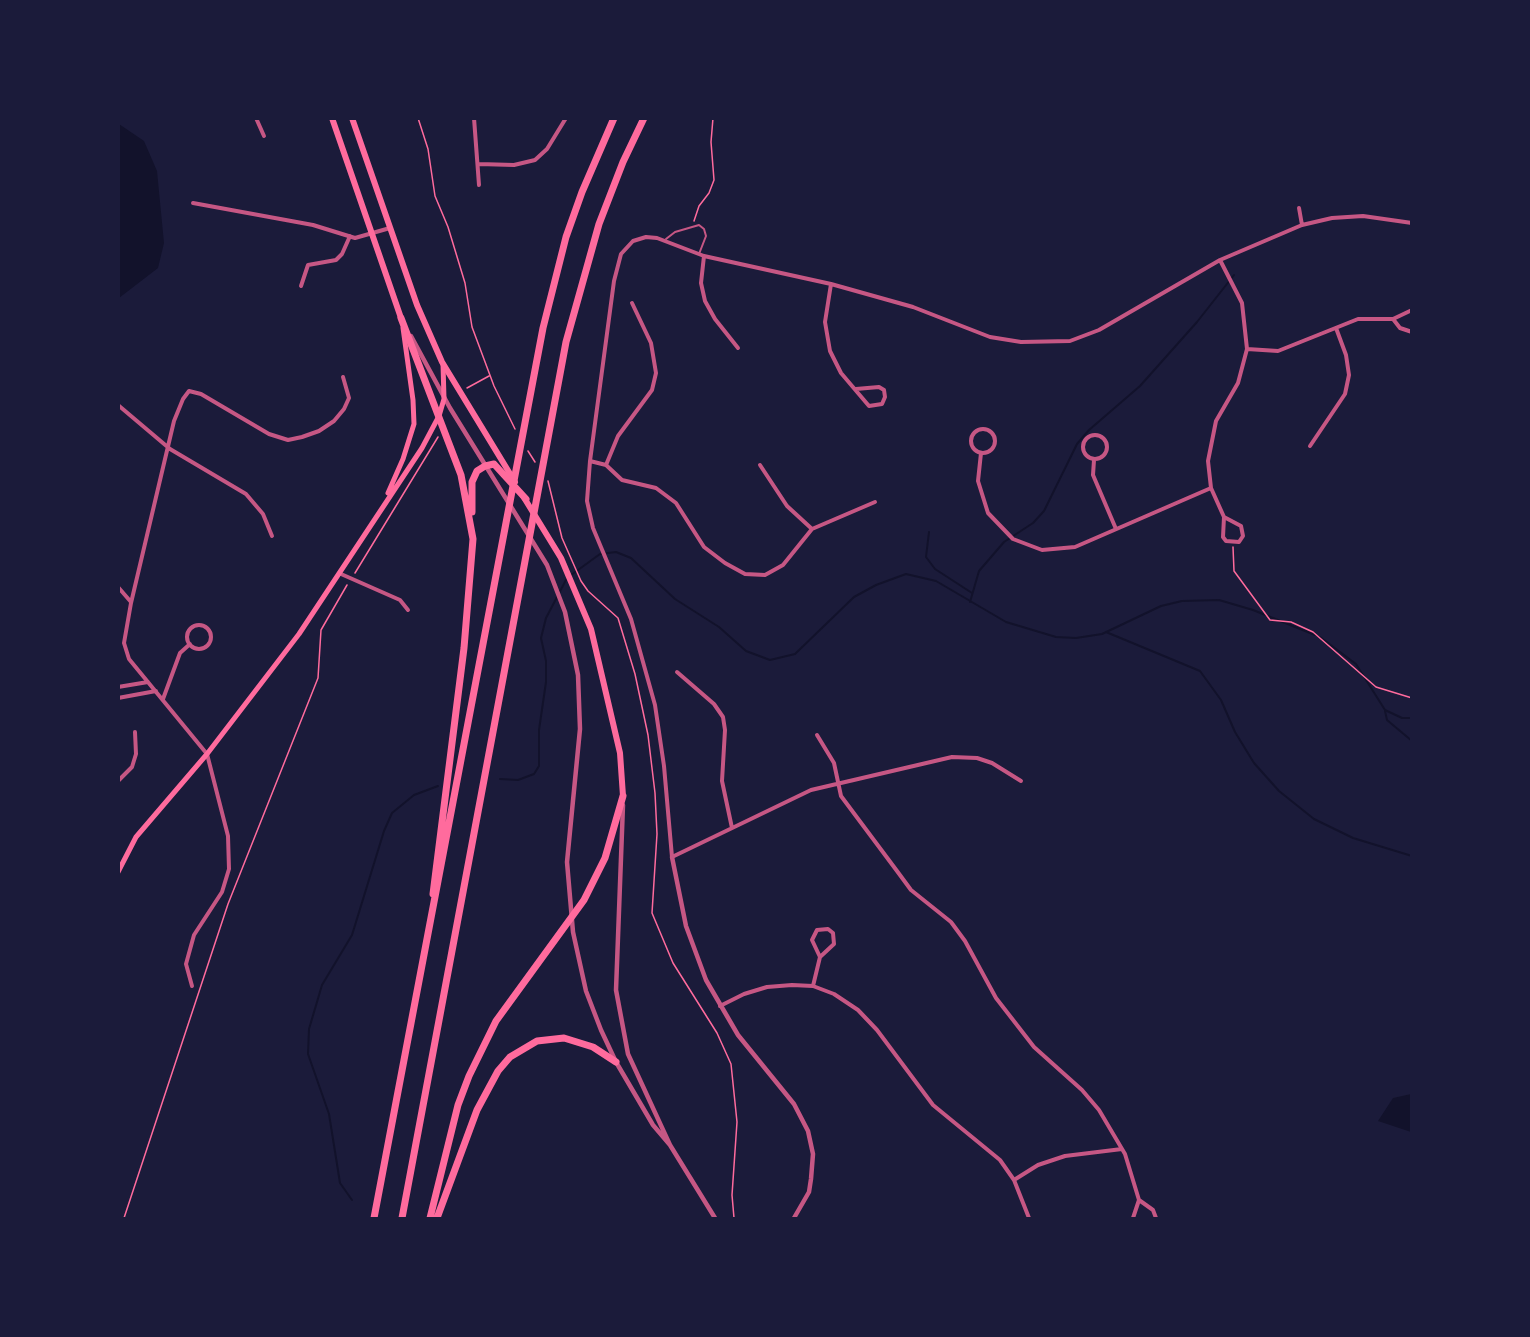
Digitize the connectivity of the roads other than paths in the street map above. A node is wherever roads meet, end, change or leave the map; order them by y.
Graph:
1 (256, 118) edge
2 (332, 118) edge
3 (352, 118) edge
4 (474, 118) edge
5 (566, 118) edge
6 (614, 118) edge
7 (644, 118) edge
8 (264, 136) dead end
9 (479, 164) junction
10 (479, 185) dead end
11 (193, 203) dead end
12 (1299, 208) dead end
13 (1412, 223) edge
14 (1302, 225) junction
15 (390, 228) junction
16 (371, 234) junction
17 (350, 237) junction
18 (666, 239) junction
19 (701, 255) junction
20 (1220, 260) junction
21 (831, 284) junction
22 (301, 286) dead end
23 (632, 303) dead end
24 (1412, 310) edge
25 (401, 318) junction
26 (1393, 319) junction
27 (1336, 328) junction
28 (1412, 332) edge
29 (738, 348) dead end
30 (1247, 349) junction
31 (442, 362) junction
32 (343, 377) dead end
33 (856, 389) junction
34 (444, 399) junction
35 (118, 405) edge
36 (439, 416) junction
37 (1310, 446) dead end
38 (170, 449) junction
39 (981, 453) junction
40 (1094, 460) junction
41 (590, 461) junction
42 (606, 465) junction
43 (760, 465) dead end
44 (485, 466) junction
45 (1211, 488) junction
46 (526, 499) junction
47 (875, 502) dead end
48 (382, 505) junction
49 (1224, 517) junction
50 (812, 529) junction
51 (1116, 529) junction
52 (272, 536) dead end
53 (473, 539) junction
54 (341, 574) junction
55 (118, 587) edge
56 (131, 603) junction
57 (408, 610) dead end
58 (190, 644) junction
59 (677, 672) dead end
60 (148, 681) junction
61 (118, 687) edge
62 (157, 691) junction
63 (118, 698) edge
64 (163, 699) junction
65 (135, 732) dead end
66 (817, 735) dead end
67 (207, 754) junction
68 (1021, 781) dead end
69 (118, 782) edge
70 (839, 782) junction
71 (623, 796) junction
72 (732, 828) junction
73 (672, 857) junction
74 (118, 872) edge
75 (430, 923) junction
76 (820, 957) junction
77 (192, 986) dead end
78 (813, 986) junction
79 (720, 1007) junction
80 (616, 1062) junction
81 (670, 1145) junction
82 (1122, 1149) junction
83 (1014, 1180) junction
84 (1139, 1200) junction
85 (374, 1218) edge
86 (402, 1218) edge
87 (430, 1218) edge
88 (437, 1218) edge
89 (715, 1218) edge
90 (794, 1218) edge
91 (1029, 1218) edge
92 (1133, 1218) edge
93 (1156, 1218) edge

1 - 8 street
2 - 16 main road
3 - 15 main road
4 - 9 street
5 - 9 street
6 - 75 highway
7 - 86 highway
9 - 10 street
11 - 17 street
12 - 14 street
13 - 14 street
14 - 20 street
15 - 16 street
15 - 31 main road
16 - 17 street
16 - 25 main road
17 - 22 street
18 - 19 street
18 - 19 lane
18 - 41 street
19 - 21 street
19 - 29 street
20 - 21 street
20 - 30 street
21 - 33 street
23 - 42 street
24 - 26 street
25 - 34 street
25 - 36 highway
25 - 48 main road
26 - 27 street
26 - 28 street
27 - 30 street
27 - 37 street
30 - 45 street
31 - 34 main road
31 - 46 main road
32 - 38 street
33 - 33 street
34 - 36 main road
34 - 44 street
35 - 38 street
36 - 48 main road
36 - 53 highway
38 - 52 street
38 - 56 street
39 - 39 street
39 - 51 street
40 - 40 street
40 - 51 street
41 - 42 street
41 - 73 street
42 - 50 street
43 - 50 street
44 - 46 highway
44 - 53 highway
44 - 80 street
45 - 49 street
45 - 51 street
46 - 71 main road
47 - 50 street
48 - 54 main road
49 - 49 street
53 - 75 highway
54 - 57 street
54 - 67 main road
55 - 56 street
56 - 60 street
58 - 58 street
58 - 64 street
59 - 72 street
60 - 61 street
60 - 62 street
62 - 63 street
62 - 64 street
64 - 67 street
65 - 69 street
66 - 70 street
67 - 74 main road
67 - 77 street
68 - 70 street
70 - 72 street
70 - 82 street
71 - 81 street
71 - 87 highway
72 - 73 street
73 - 79 street
75 - 85 highway
76 - 76 street
76 - 78 street
78 - 79 street
78 - 83 street
79 - 90 street
80 - 81 street
80 - 88 highway
81 - 89 street
82 - 83 street
82 - 84 street
83 - 91 street
84 - 92 street
84 - 93 street

